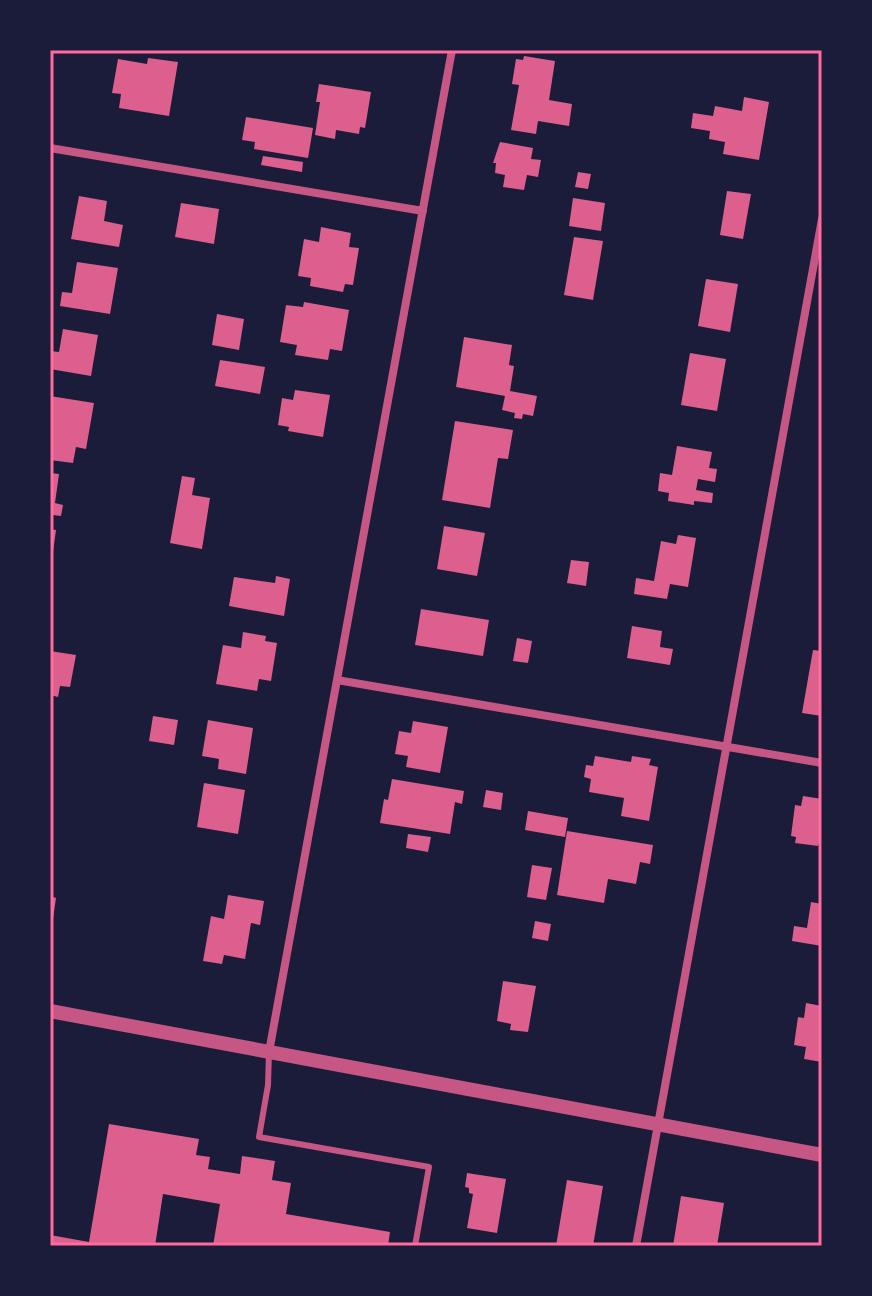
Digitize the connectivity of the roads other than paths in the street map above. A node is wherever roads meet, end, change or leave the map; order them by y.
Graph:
1 (452, 50) edge
2 (50, 148) edge
3 (423, 211) junction
4 (822, 219) edge
5 (337, 680) junction
6 (728, 745) junction
7 (822, 763) edge
8 (50, 1011) edge
9 (269, 1052) junction
10 (658, 1126) junction
11 (822, 1155) edge
12 (415, 1246) edge
13 (636, 1246) edge

1 - 3 street
2 - 3 street
3 - 5 street
4 - 6 street
5 - 6 street
5 - 9 street
6 - 7 street
6 - 10 street
8 - 9 street
9 - 10 street
9 - 12 lane
10 - 11 street
10 - 13 street

